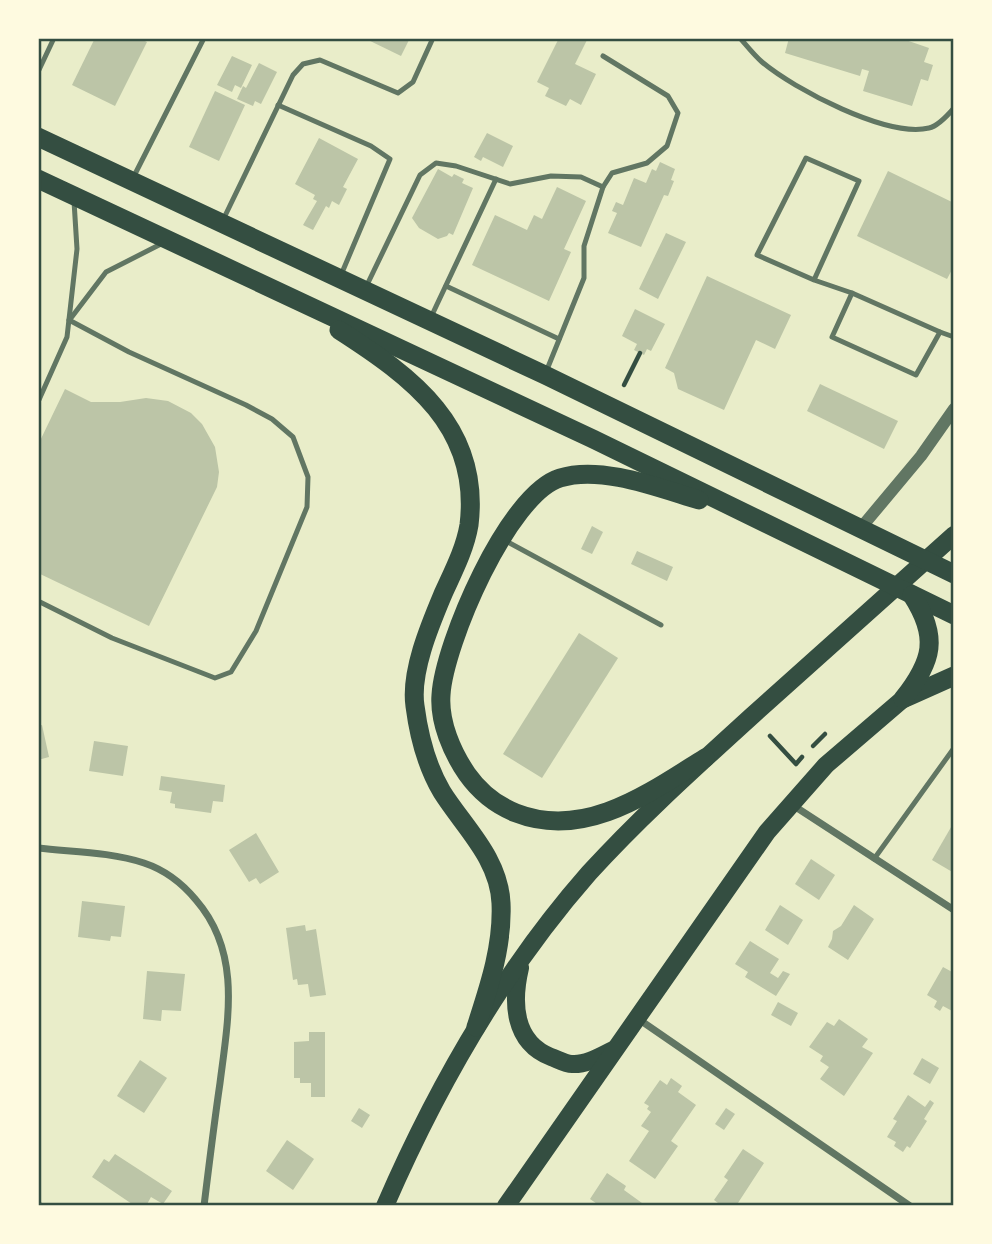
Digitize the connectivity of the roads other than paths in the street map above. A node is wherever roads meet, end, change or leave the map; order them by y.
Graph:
1 (54, 38) edge
2 (204, 38) edge
3 (433, 38) edge
4 (740, 38) edge
5 (603, 56) dead end
6 (38, 72) edge
7 (278, 105) junction
8 (954, 108) edge
9 (38, 137) edge
10 (38, 179) edge
11 (496, 179) junction
12 (132, 181) junction
13 (603, 187) junction
14 (74, 195) junction
15 (221, 223) junction
16 (169, 240) junction
17 (339, 278) junction
18 (814, 281) junction
19 (446, 286) junction
20 (276, 290) junction
21 (365, 290) junction
22 (852, 293) junction
23 (69, 320) junction
24 (429, 320) junction
25 (940, 332) junction
26 (954, 337) edge
27 (559, 339) junction
28 (545, 375) junction
29 (38, 402) edge
30 (954, 409) edge
31 (749, 514) junction
32 (860, 529) junction
33 (954, 535) edge
34 (501, 539) junction
35 (954, 574) edge
36 (912, 595) junction
37 (38, 601) edge
38 (954, 615) edge
39 (660, 625) dead end
40 (954, 676) edge
41 (903, 699) junction
42 (954, 748) edge
43 (705, 758) junction
44 (790, 804) junction
45 (38, 848) edge
46 (874, 859) junction
47 (954, 910) edge
48 (523, 958) junction
49 (636, 1018) junction
50 (476, 1027) junction
51 (615, 1049) junction
52 (204, 1206) edge
53 (385, 1206) edge
54 (506, 1206) edge
55 (911, 1206) edge

1 - 6 lane
2 - 12 lane
3 - 7 lane
4 - 8 lane
5 - 13 lane
7 - 15 lane
7 - 17 lane
9 - 12 highway
10 - 14 highway
11 - 13 lane
11 - 19 lane
11 - 21 lane
12 - 15 highway
13 - 27 lane
14 - 16 highway
14 - 23 lane
15 - 17 highway
16 - 20 highway
16 - 23 lane
17 - 21 highway
18 - 18 lane
18 - 22 lane
19 - 24 lane
19 - 27 lane
20 - 31 highway
20 - 50 highway
21 - 24 highway
22 - 25 lane
22 - 25 lane
23 - 29 lane
23 - 37 lane
24 - 28 highway
25 - 26 lane
27 - 28 lane
28 - 32 highway
30 - 32 street
31 - 34 highway
31 - 36 highway
32 - 35 highway
33 - 43 main road
34 - 39 lane
34 - 43 highway
36 - 38 highway
36 - 41 highway
40 - 41 highway
41 - 44 main road
42 - 46 lane
43 - 48 main road
44 - 46 street
44 - 49 main road
45 - 52 street
46 - 47 street
48 - 50 main road
48 - 51 main road
49 - 51 main road
49 - 55 street
50 - 53 main road
51 - 54 main road

